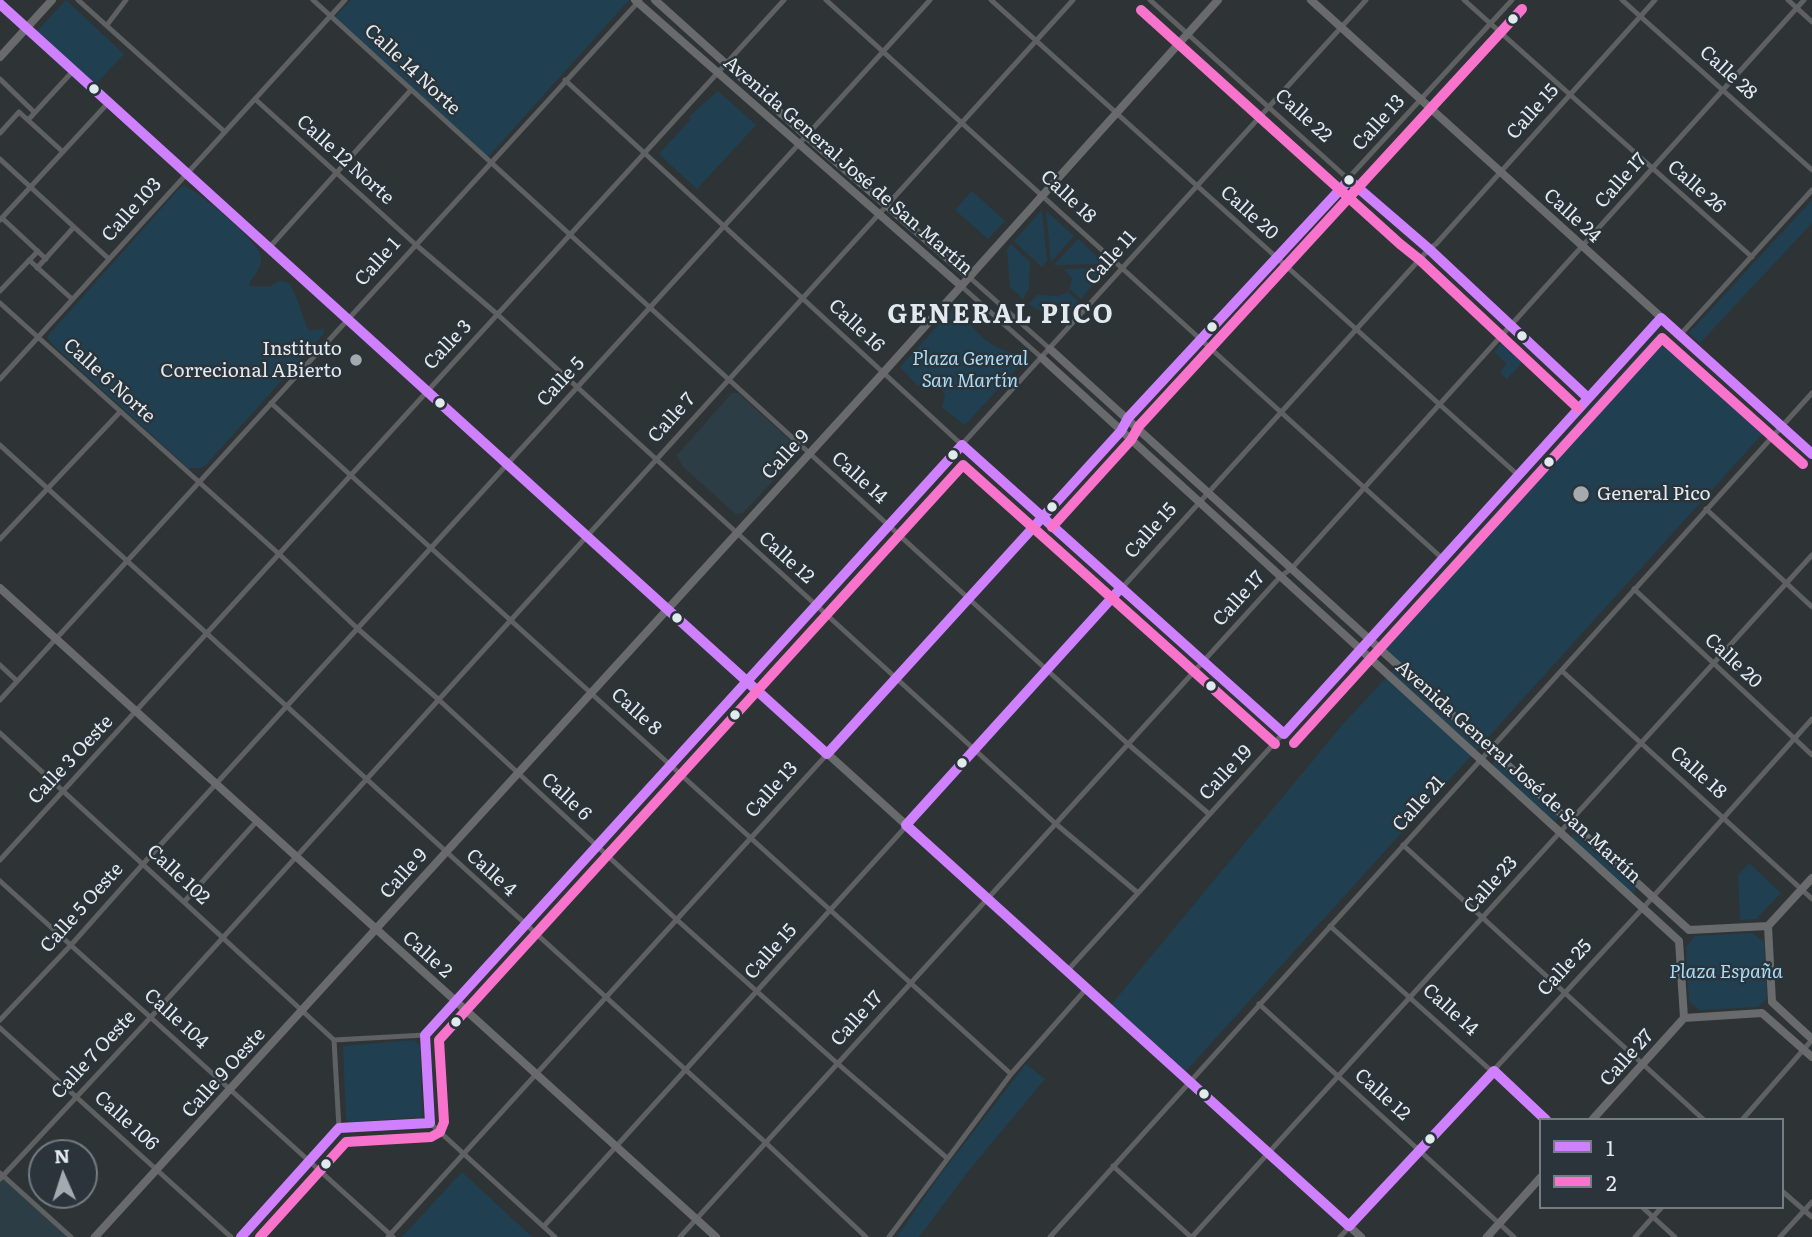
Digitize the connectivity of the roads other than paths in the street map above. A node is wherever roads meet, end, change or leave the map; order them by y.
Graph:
1 (52, 0) edge
2 (78, 0) edge
3 (126, 0) edge
4 (313, 0) edge
5 (345, 0) edge
6 (655, 0) edge
7 (784, 0) edge
8 (826, 0) edge
9 (930, 0) edge
10 (990, 0) edge
11 (1073, 0) edge
12 (1150, 0) edge
13 (1218, 0) edge
14 (1311, 0) edge
15 (1366, 0) edge
16 (1464, 0) edge
17 (1512, 0) edge
18 (1622, 0) edge
19 (1655, 0) edge
20 (1788, 0) edge
21 (1804, 0) edge
22 (637, 1) edge
23 (0, 4) edge
24 (1797, 8) junction
25 (330, 16) junction
26 (1640, 16) junction
27 (1812, 22) edge
28 (1491, 24) junction
29 (107, 25) junction
30 (1341, 27) junction
31 (26, 28) junction
32 (1188, 33) junction
33 (1036, 41) junction
34 (882, 50) junction
35 (0, 57) edge
36 (726, 64) junction
37 (73, 71) junction
38 (717, 74) junction
39 (0, 79) edge
40 (565, 80) junction
41 (1723, 89) junction
42 (410, 91) junction
43 (1569, 95) junction
44 (254, 99) junction
45 (1421, 100) junction
46 (108, 103) junction
47 (1269, 107) junction
48 (34, 112) junction
49 (1116, 114) junction
50 (28, 120) junction
51 (962, 122) junction
52 (225, 132) junction
53 (0, 133) edge
54 (805, 135) junction
55 (798, 144) junction
56 (62, 152) junction
57 (644, 153) junction
58 (0, 159) edge
59 (489, 163) junction
60 (1652, 170) junction
61 (1812, 170) edge
62 (1500, 172) junction
63 (336, 173) junction
64 (186, 174) junction
65 (1349, 180) junction
66 (30, 187) junction
67 (1196, 187) junction
68 (1812, 190) edge
69 (1041, 195) junction
70 (887, 205) junction
71 (878, 215) junction
72 (1, 219) edge
73 (722, 226) junction
74 (74, 227) junction
75 (568, 235) junction
76 (415, 244) junction
77 (1582, 246) junction
78 (268, 249) junction
79 (1429, 249) junction
80 (38, 251) junction
81 (1276, 257) junction
82 (1752, 257) junction
83 (46, 259) junction
84 (109, 259) junction
85 (29, 260) junction
86 (37, 268) junction
87 (1122, 269) junction
88 (968, 276) junction
89 (960, 285) junction
90 (0, 291) edge
91 (803, 298) junction
92 (72, 299) junction
93 (0, 303) edge
94 (650, 309) junction
95 (497, 314) junction
96 (1661, 318) junction
97 (346, 320) junction
98 (1511, 325) junction
99 (1356, 329) junction
100 (1680, 335) junction
101 (38, 337) junction
102 (1200, 340) junction
103 (1050, 349) junction
104 (1042, 358) junction
105 (883, 373) junction
106 (0, 379) edge
107 (728, 380) junction
108 (577, 388) junction
109 (426, 392) junction
110 (1812, 393) edge
111 (1588, 398) junction
112 (271, 403) junction
113 (1440, 405) junction
114 (120, 412) junction
115 (1280, 412) junction
116 (1128, 418) junction
117 (1783, 426) junction
118 (1121, 431) junction
119 (0, 445) edge
120 (962, 445) junction
121 (808, 454) junction
122 (1812, 454) edge
123 (656, 460) junction
124 (507, 465) junction
125 (351, 474) junction
126 (1519, 476) junction
127 (198, 483) junction
128 (47, 488) junction
129 (1364, 488) junction
130 (1208, 492) junction
131 (1198, 502) junction
132 (1706, 509) junction
133 (1042, 518) junction
134 (888, 526) junction
135 (736, 533) junction
136 (586, 537) junction
137 (0, 539) edge
138 (431, 548) junction
139 (279, 554) junction
140 (1812, 555) edge
141 (1443, 559) junction
142 (126, 561) junction
143 (1292, 568) junction
144 (1280, 577) junction
145 (1786, 583) junction
146 (0, 588) edge
147 (1120, 589) junction
148 (1634, 590) junction
149 (968, 599) junction
150 (816, 606) junction
151 (1812, 607) edge
152 (667, 610) junction
153 (511, 620) junction
154 (358, 629) junction
155 (206, 635) junction
156 (55, 638) junction
157 (1371, 640) junction
158 (1361, 650) junction
159 (1202, 663) junction
160 (1713, 664) junction
161 (0, 665) edge
162 (1047, 670) junction
163 (1562, 671) junction
164 (896, 678) junction
165 (18, 681) junction
166 (747, 682) junction
167 (591, 692) junction
168 (438, 699) junction
169 (0, 700) edge
170 (286, 707) junction
171 (136, 712) junction
172 (1812, 719) edge
173 (0, 733) edge
174 (1284, 734) junction
175 (1794, 738) junction
176 (1641, 743) junction
177 (1128, 744) junction
178 (1490, 748) junction
179 (975, 750) junction
180 (827, 754) junction
181 (1812, 755) edge
182 (1480, 760) junction
183 (671, 765) junction
184 (517, 774) junction
185 (365, 780) junction
186 (216, 785) junction
187 (64, 791) junction
188 (1209, 814) junction
189 (1724, 818) junction
190 (1570, 821) junction
191 (256, 822) junction
192 (1056, 824) junction
193 (906, 825) junction
194 (1560, 832) junction
195 (750, 838) junction
196 (1403, 845) junction
197 (597, 847) junction
198 (445, 853) junction
199 (295, 857) junction
200 (0, 860) edge
201 (143, 864) junction
202 (1812, 878) edge
203 (0, 881) edge
204 (1801, 890) junction
205 (1138, 893) junction
206 (1653, 897) junction
207 (988, 898) junction
208 (1812, 899) edge
209 (184, 902) junction
210 (1643, 908) junction
211 (831, 909) junction
212 (1482, 918) junction
213 (677, 919) junction
214 (526, 925) junction
215 (1330, 926) junction
216 (1768, 926) junction
217 (375, 929) junction
218 (1689, 930) junction
219 (223, 937) junction
220 (1679, 942) junction
221 (71, 945) junction
222 (1068, 970) junction
223 (911, 983) junction
224 (1087, 988) junction
225 (757, 990) junction
226 (1564, 992) junction
227 (1411, 996) junction
228 (604, 998) junction
229 (455, 1002) junction
230 (1772, 1002) junction
231 (1259, 1004) junction
232 (302, 1010) junction
233 (1762, 1013) junction
234 (151, 1017) junction
235 (1684, 1018) junction
236 (0, 1020) edge
237 (0, 1028) edge
238 (425, 1035) junction
239 (1812, 1039) edge
240 (334, 1040) junction
241 (1803, 1049) junction
242 (1812, 1058) edge
243 (838, 1064) junction
244 (1642, 1064) junction
245 (685, 1071) junction
246 (1494, 1071) junction
247 (535, 1074) junction
248 (1011, 1074) junction
249 (1338, 1076) junction
250 (1189, 1081) junction
251 (230, 1089) junction
252 (76, 1097) junction
253 (1544, 1118) edge
254 (1594, 1118) edge
255 (1702, 1118) edge
256 (1744, 1118) edge
257 (430, 1123) junction
258 (339, 1128) junction
259 (766, 1143) junction
260 (616, 1147) junction
261 (1420, 1151) junction
262 (1269, 1153) junction
263 (465, 1154) junction
264 (947, 1158) junction
265 (310, 1161) junction
266 (1113, 1166) junction
267 (157, 1170) junction
268 (1, 1176) edge
269 (1539, 1179) edge
270 (1784, 1193) edge
271 (1812, 1202) edge
272 (1644, 1209) edge
273 (1660, 1209) edge
274 (1804, 1210) junction
275 (1653, 1217) junction
276 (1812, 1217) edge
277 (696, 1219) junction
278 (1499, 1223) junction
279 (544, 1226) junction
280 (1349, 1226) junction
281 (390, 1236) edge
282 (71, 1237) edge
283 (95, 1237) edge
284 (231, 1237) edge
285 (241, 1237) edge
286 (555, 1237) edge
287 (680, 1237) edge
288 (716, 1237) edge
289 (866, 1237) edge
290 (889, 1237) edge
291 (1049, 1237) edge
292 (1192, 1237) edge
293 (1340, 1237) edge
294 (1361, 1237) edge
295 (1487, 1237) edge
296 (1514, 1237) edge
297 (1634, 1237) edge
298 (1675, 1237) edge
299 (1780, 1237) edge

1 - 31 main road
2 - 29 street
3 - 29 street
4 - 25 street, Calle 14 Norte
5 - 25 street, Calle 103
6 - 36 main road, Avenida General José de San Martín
7 - 36 street, Calle 3
8 - 34 street, Calle 18
9 - 34 street, Calle 5
10 - 33 street, Calle 20
11 - 33 street, Calle 7
12 - 32 street, Calle 22
13 - 32 main road, Calle 9
14 - 30 main road, Calle 24
15 - 30 street, Calle 11
16 - 28 street, Calle 26
17 - 28 street, Calle 13
18 - 26 street, Calle 28
19 - 26 street, Calle 15
20 - 24 street
21 - 24 street, Calle 17
22 - 38 main road, Avenida General José de San Martín
22 - 40 street, Calle 1
23 - 31 main road
24 - 27 street
24 - 41 street, Calle 17
25 - 42 street, Calle 14 Norte
25 - 44 street, Calle 103
26 - 41 street, Calle 28
26 - 43 street, Calle 15
28 - 43 street, Calle 26
28 - 45 street, Calle 13
29 - 52 street
30 - 45 main road, Calle 24
30 - 47 street, Calle 11
31 - 35 main road
31 - 37 main road
32 - 47 street, Calle 22
32 - 49 main road, Calle 9
33 - 49 street, Calle 20
33 - 51 street, Calle 7
34 - 51 street, Calle 18
34 - 54 street, Calle 5
36 - 38 street, Calle 3
36 - 54 main road, Avenida General José de San Martín
37 - 46 main road
37 - 48 street
38 - 55 main road, Avenida General José de San Martín
38 - 57 street, Calle 3
39 - 48 street
40 - 57 street, Calle 16
40 - 59 street, Calle 1
41 - 60 street, Calle 17
41 - 61 street, Calle 28
42 - 59 street, Calle 14 Norte
42 - 63 street
43 - 60 street, Calle 26
43 - 62 street, Calle 15
44 - 52 street, Calle 103
44 - 63 street, Calle 12 Norte
45 - 62 main road, Calle 24
45 - 65 street, Calle 13
46 - 56 street
46 - 64 main road
47 - 65 street, Calle 22
47 - 67 street, Calle 11
48 - 50 street
49 - 67 street, Calle 20
49 - 69 main road, Calle 9
50 - 53 street
50 - 56 street
51 - 69 street, Calle 18
51 - 70 street, Calle 7
52 - 64 street, Calle 103
54 - 55 street, Calle 5
54 - 70 main road, Avenida General José de San Martín
55 - 71 main road, Avenida General José de San Martín
55 - 73 street, Calle 5
56 - 66 street
57 - 73 street, Calle 16
57 - 75 street, Calle 3
58 - 66 street
59 - 75 street, Calle 14
59 - 76 street, Calle 1
60 - 77 street, Calle 17
60 - 82 street, Calle 26
62 - 77 main road, Calle 24
62 - 79 street, Calle 15
63 - 76 street, Calle 12 Norte
63 - 78 street
64 - 78 main road
64 - 84 street, Calle 103
65 - 79 street, Calle 22
65 - 81 street, Calle 13
66 - 72 street
66 - 74 street
67 - 81 street, Calle 20
67 - 87 street, Calle 11
68 - 82 street
69 - 87 street, Calle 18
69 - 88 main road, Calle 9
70 - 71 street, Calle 7
70 - 88 main road, Avenida General José de San Martín
71 - 89 main road, Avenida General José de San Martín
71 - 91 street, Calle 7
72 - 80 street
73 - 91 street, Calle 16
73 - 94 street, Calle 5
74 - 83 street
74 - 84 street
75 - 94 street, Calle 14
75 - 95 street, Calle 3
76 - 95 street, Calle 12
76 - 97 street, Calle 1
77 - 96 main road, Calle 24
77 - 98 street, Calle 17
78 - 97 main road
79 - 98 street, Calle 22
79 - 99 street, Calle 15
80 - 83 street
80 - 85 street
81 - 99 street, Calle 20
81 - 102 street, Calle 13
82 - 100 street
83 - 86 street
84 - 92 street, Calle 103
85 - 86 street
85 - 90 street
86 - 92 street
87 - 102 street, Calle 18
87 - 103 street, Calle 11
88 - 89 main road, Calle 9
88 - 103 street, Avenida General José de San Martín
89 - 104 street, Avenida General José de San Martín
89 - 105 main road, Calle 9
91 - 105 street, Calle 16
91 - 107 street, Calle 7
92 - 101 street, Calle 103
93 - 101 street, Calle 6 Norte
94 - 107 street, Calle 14
94 - 108 street, Calle 5
95 - 108 street, Calle 12
95 - 109 street, Calle 3
96 - 100 main road, Calle 24
96 - 111 street, Calle 19
97 - 109 main road
97 - 112 street, Calle 1
98 - 111 street, Calle 22
98 - 113 street, Calle 17
99 - 113 street, Calle 20
99 - 115 street, Calle 15
100 - 117 main road, Calle 24
101 - 106 street, Calle 103
101 - 114 street, Calle 6 Norte
102 - 115 street, Calle 18
102 - 116 street, Calle 13
103 - 104 street, Calle 11
103 - 116 main road, Avenida General José de San Martín
104 - 118 main road, Avenida General José de San Martín
104 - 120 street, Calle 11
105 - 120 street, Calle 16
105 - 121 main road, Calle 9
107 - 121 street, Calle 14
107 - 123 street, Calle 7
108 - 123 street, Calle 12
108 - 124 street, Calle 5
109 - 124 main road
109 - 125 street, Calle 3
110 - 117 street, Calle 21
111 - 126 street, Calle 19
112 - 125 street, Calle 8
112 - 127 street, Calle 1
113 - 126 street, Calle 20
113 - 129 street, Calle 17
114 - 127 street, Calle 6 Norte
114 - 128 street
115 - 129 street, Calle 18
115 - 130 street, Calle 15
116 - 118 street, Calle 13
116 - 130 main road, Avenida General José de San Martín
117 - 122 main road, Calle 24
117 - 132 street, Calle 21
118 - 131 main road, Avenida General José de San Martín
118 - 133 street, Calle 13
119 - 128 street, Calle 4
120 - 133 street, Calle 16
120 - 134 street, Calle 11
121 - 134 street, Calle 14
121 - 135 main road, Calle 9
123 - 135 street, Calle 12
123 - 136 street, Calle 7
124 - 136 main road
124 - 138 street, Calle 5
125 - 138 street, Calle 8
125 - 139 street, Calle 3
126 - 141 street, Calle 19
127 - 139 street, Calle 6
127 - 142 street, Calle 1
128 - 137 street
128 - 142 street, Calle 4
129 - 141 street, Calle 18
129 - 143 street, Calle 17
130 - 131 street, Calle 15
130 - 143 main road, Avenida General José de San Martín
131 - 144 main road, Avenida General José de San Martín
131 - 147 street, Calle 15
132 - 145 street
132 - 148 street, Calle 21
133 - 147 street, Calle 16
133 - 149 street, Calle 13
134 - 149 street, Calle 14
134 - 150 street, Calle 11
135 - 150 street, Calle 12
135 - 152 main road, Calle 9
136 - 152 main road
136 - 153 street, Calle 7
138 - 153 street, Calle 8
138 - 154 street, Calle 5
139 - 154 street, Calle 6
139 - 155 street, Calle 3
140 - 145 street, Calle 23
141 - 157 street, Calle 19
142 - 155 street, Calle 4
142 - 156 street, Calle 1
143 - 144 street, Calle 17
143 - 157 main road, Avenida General José de San Martín
144 - 158 main road, Avenida General José de San Martín
144 - 159 street, Calle 17
145 - 151 street
145 - 160 street, Calle 23
146 - 156 main road, Calle 2
147 - 159 street, Calle 16
147 - 162 street, Calle 15
148 - 160 street, Calle 20
148 - 163 street, Calle 21
149 - 162 street, Calle 14
149 - 164 street, Calle 13
150 - 164 street, Calle 12
150 - 166 street, Calle 11
152 - 166 main road
152 - 167 main road, Calle 9
153 - 167 street, Calle 8
153 - 168 street, Calle 7
154 - 168 street, Calle 6
154 - 170 street, Calle 5
155 - 170 street, Calle 4
155 - 171 street, Calle 3
156 - 165 street, Calle 1
156 - 171 main road, Calle 2
157 - 158 street, Calle 19
157 - 178 main road, Avenida General José de San Martín
158 - 174 street, Calle 19
158 - 182 main road, Avenida General José de San Martín
159 - 174 street, Calle 16
159 - 177 street, Calle 17
160 - 175 street, Calle 20
160 - 176 street, Calle 23
161 - 165 street
162 - 177 street, Calle 14
162 - 179 street, Calle 15
163 - 176 street, Calle 18
163 - 178 street, Calle 21
164 - 179 street, Calle 12
164 - 180 street, Calle 13
165 - 169 street, Calle 1
166 - 180 main road
166 - 183 street, Calle 11
167 - 183 street, Calle 8
167 - 184 main road, Calle 9
168 - 184 street, Calle 6
168 - 185 street, Calle 7
170 - 185 street, Calle 4
170 - 186 street, Calle 5
171 - 186 main road, Calle 2
171 - 187 street, Calle 3 Oeste
172 - 175 street, Calle 25
173 - 187 street, Calle 102
174 - 188 street, Calle 19
175 - 181 street, Calle 20
175 - 189 street, Calle 25
176 - 189 street, Calle 18
176 - 190 street, Calle 23
177 - 188 street, Calle 14
177 - 192 street, Calle 17
178 - 182 street, Calle 21
178 - 190 main road, Avenida General José de San Martín
179 - 192 street, Calle 12
179 - 193 street, Calle 15
180 - 193 main road
180 - 195 street, Calle 13
182 - 194 main road, Avenida General José de San Martín
182 - 196 street, Calle 21
183 - 195 street, Calle 8
183 - 197 street, Calle 11
184 - 197 street, Calle 6
184 - 198 main road, Calle 9
185 - 198 street, Calle 4
185 - 199 street, Calle 7
186 - 191 main road, Calle 2
186 - 201 street, Calle 5 Oeste
187 - 200 street, Calle 3 Oeste
187 - 201 street, Calle 102
188 - 205 street, Calle 19
189 - 204 street, Calle 18
189 - 206 street, Calle 25
190 - 194 street, Calle 23
190 - 206 main road, Avenida General José de San Martín
191 - 199 main road, Calle 2
191 - 209 street
192 - 205 street, Calle 12
192 - 207 street, Calle 17
193 - 207 main road
193 - 211 street, Calle 15
194 - 210 main road, Avenida General José de San Martín
194 - 212 street, Calle 23
195 - 211 street, Calle 8
195 - 213 street, Calle 13
196 - 212 street
196 - 215 street, Calle 21
197 - 213 street, Calle 6
197 - 214 street, Calle 11
198 - 214 street, Calle 4
198 - 217 main road, Calle 9
199 - 217 main road, Calle 2
199 - 219 street, Calle 7 Oeste
201 - 209 street, Calle 102
201 - 221 street, Calle 5 Oeste
202 - 204 main road
203 - 221 street, Calle 104
204 - 208 street, Calle 18
204 - 216 main road
205 - 222 street, Calle 19
206 - 210 street, Calle 25
206 - 218 main road, Avenida General José de San Martín
207 - 222 main road
207 - 223 street, Calle 17
209 - 219 street, Calle 102
210 - 220 main road, Avenida General José de San Martín
210 - 226 street, Calle 25
211 - 223 street, Calle 8
211 - 225 street, Calle 15
212 - 226 street
212 - 227 street, Calle 23
213 - 225 street, Calle 6
213 - 228 street, Calle 13
214 - 228 street, Calle 4
214 - 229 street, Calle 11
215 - 227 street, Calle 14
215 - 231 street, Calle 21
216 - 218 main road
216 - 230 main road
217 - 229 main road, Calle 2
217 - 232 main road, Calle 9 Oeste
218 - 220 main road
219 - 232 street, Calle 102
219 - 234 street, Calle 7 Oeste
220 - 235 main road
221 - 234 street, Calle 104
221 - 236 street, Calle 5 Oeste
222 - 224 main road
223 - 243 street, Calle 17
223 - 248 street, Calle 8
224 - 248 street
224 - 250 main road
225 - 243 street, Calle 6
225 - 245 street, Calle 15
226 - 244 street
226 - 246 street, Calle 25
227 - 246 street, Calle 14
227 - 249 street, Calle 23
228 - 245 street, Calle 4
228 - 247 street, Calle 13
229 - 238 street, Calle 11
229 - 247 main road, Calle 2
230 - 233 main road
230 - 239 main road
231 - 249 street, Calle 12
231 - 250 street, Calle 21
232 - 240 street, Calle 102
232 - 251 main road, Calle 9 Oeste
233 - 235 main road
233 - 241 main road
234 - 251 street, Calle 104
234 - 252 street, Calle 7 Oeste
235 - 244 main road, Calle 27
237 - 252 street, Calle 106
238 - 240 street
238 - 257 street
239 - 241 street
240 - 258 street
241 - 242 main road
241 - 256 street
243 - 259 street, Calle 17
243 - 264 street, Calle 6
244 - 254 main road, Calle 27
244 - 255 street
245 - 259 street, Calle 4
245 - 260 street, Calle 15
246 - 253 street, Calle 14
246 - 261 street, Calle 25
247 - 260 main road, Calle 2
247 - 263 street, Calle 13
248 - 264 street
249 - 261 street, Calle 12
249 - 262 street, Calle 23
250 - 262 main road
250 - 266 street, Calle 21
251 - 265 street, Calle 104
251 - 267 main road, Calle 9 Oeste
252 - 267 street, Calle 106
252 - 268 street, Calle 7 Oeste
257 - 258 street
257 - 263 street
258 - 265 street
259 - 277 street, Calle 17
259 - 289 street, Calle 4
260 - 277 main road, Calle 2
260 - 279 street, Calle 15
261 - 278 street, Calle 12
261 - 280 street, Calle 25
262 - 280 main road
262 - 292 street, Calle 23
263 - 279 street
263 - 281 street, Calle 13
264 - 290 street
265 - 281 street, Calle 104
265 - 285 street
266 - 291 street, Calle 21
266 - 292 street
267 - 283 main road, Calle 9 Oeste
267 - 284 street, Calle 106
268 - 282 street
269 - 278 main road
270 - 274 street
271 - 274 street
272 - 275 street
273 - 275 street
274 - 276 street
274 - 299 street
275 - 297 street
275 - 298 street
277 - 287 street, Calle 17
277 - 288 main road, Calle 2
278 - 295 main road
278 - 296 street, Calle 12
279 - 286 street
280 - 293 street, Calle 25
280 - 294 main road

